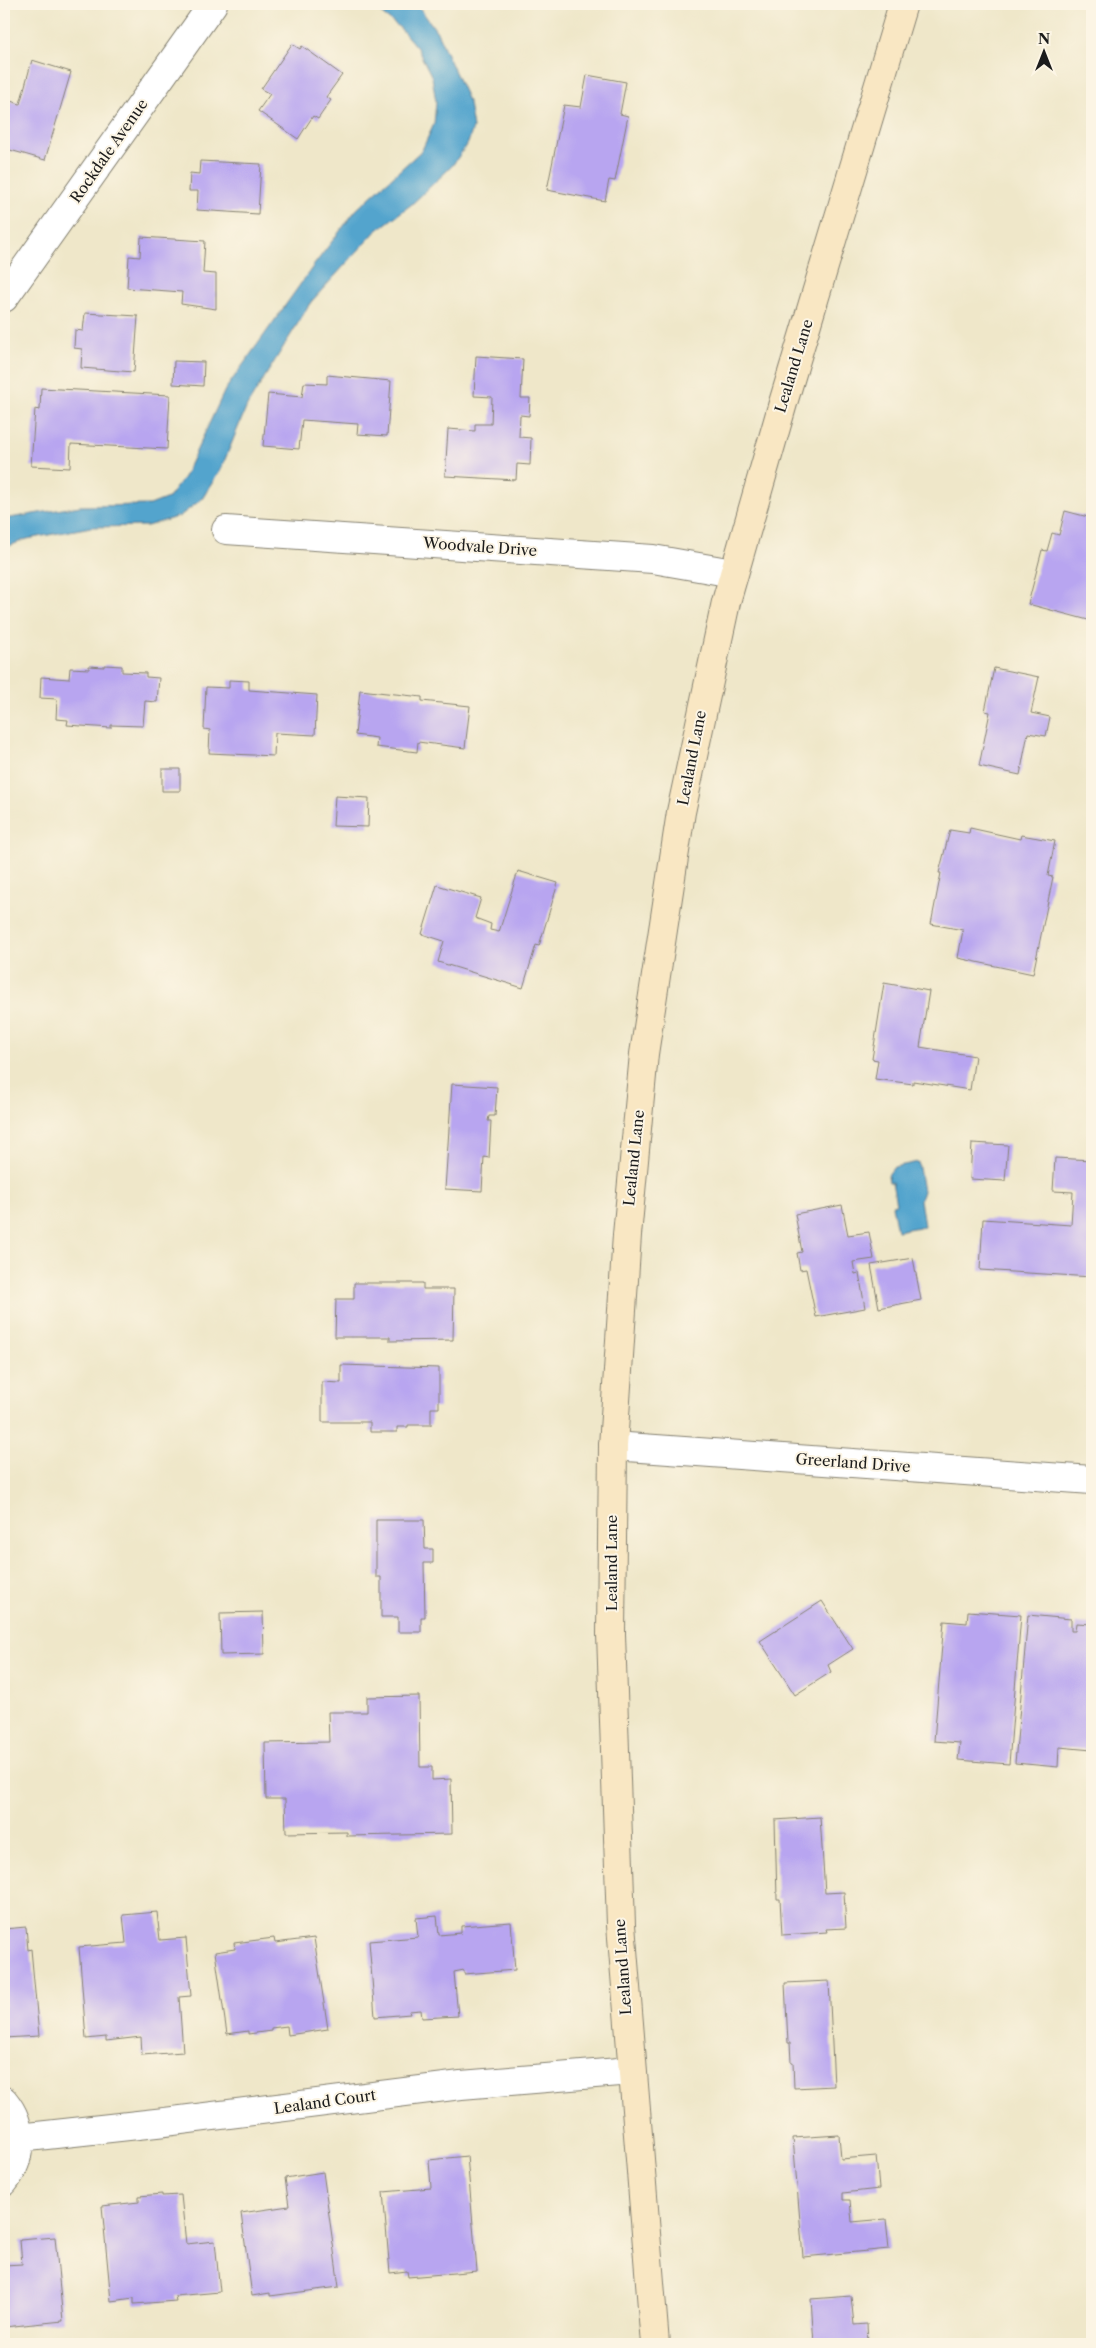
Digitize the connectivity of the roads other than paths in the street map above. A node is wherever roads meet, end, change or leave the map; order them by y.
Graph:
1 (214, 4) edge
2 (903, 4) edge
3 (4, 298) edge
4 (226, 530) dead end
5 (733, 573) junction
6 (613, 1446) junction
7 (1092, 1480) edge
8 (632, 2071) junction
9 (4, 2101) edge
10 (19, 2138) junction
11 (4, 2182) edge
12 (655, 2344) edge

1 - 3 street, Rockdale Avenue
2 - 5 street, Lealand Lane
4 - 5 street, Woodvale Drive
5 - 6 street, Lealand Lane
6 - 7 street, Greerland Drive
6 - 8 street, Lealand Lane
8 - 10 street, Lealand Court
8 - 12 street, Lealand Lane
9 - 10 street
10 - 11 street

